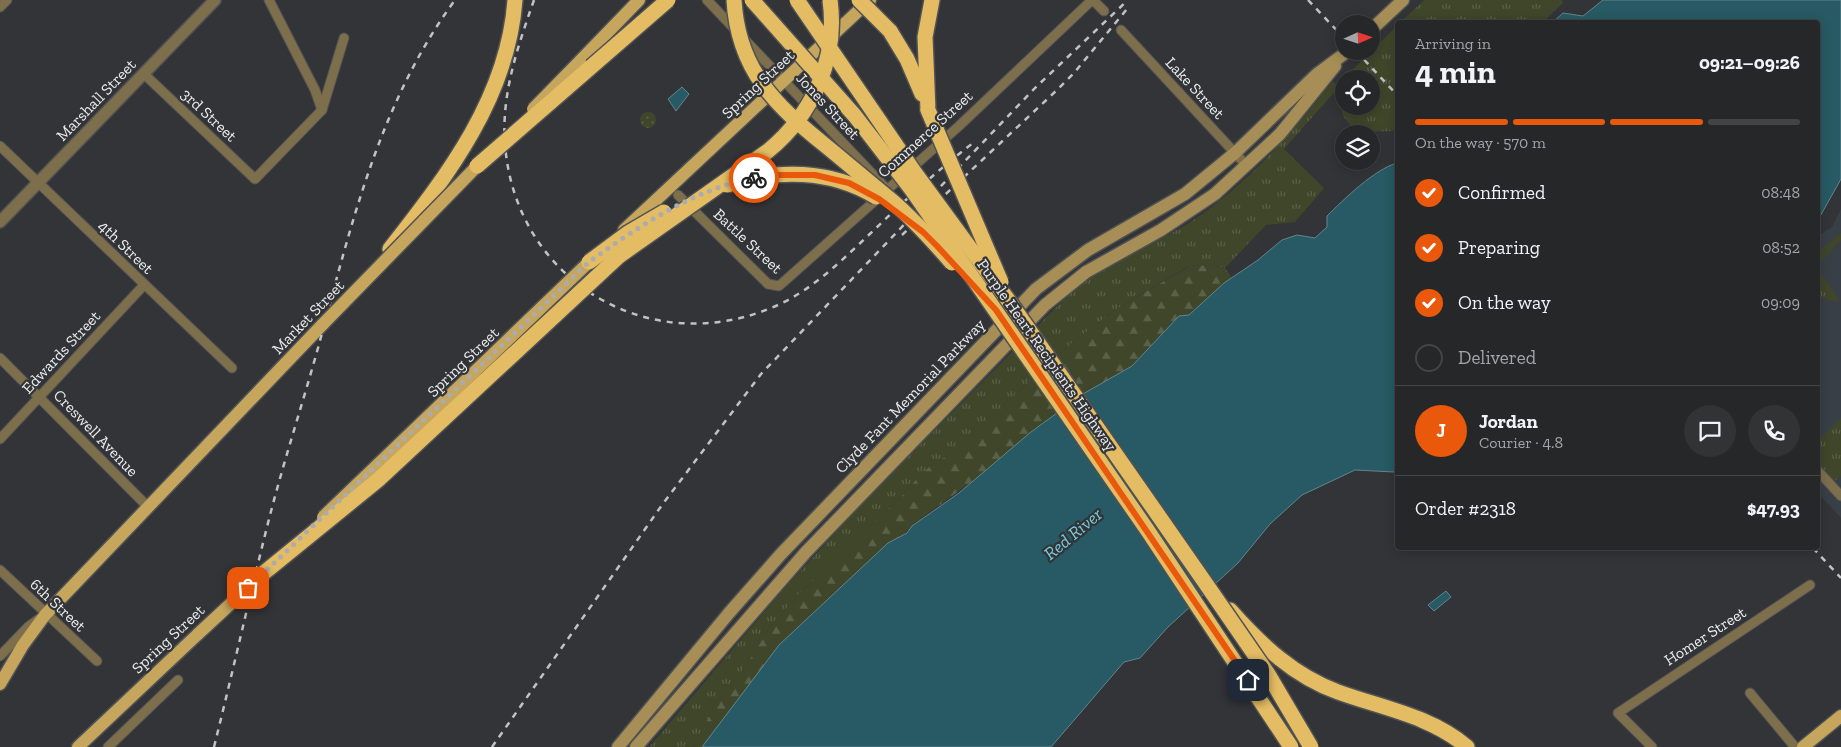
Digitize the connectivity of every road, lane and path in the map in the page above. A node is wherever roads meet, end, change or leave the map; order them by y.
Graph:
1 (7, 0) edge
2 (215, 0) edge
3 (269, 0) edge
4 (515, 0) edge
5 (640, 0) edge
6 (668, 0) edge
7 (707, 0) edge
8 (734, 0) edge
9 (752, 0) edge
10 (797, 0) edge
11 (830, 0) edge
12 (858, 0) edge
13 (870, 0) edge
14 (932, 0) edge
15 (1093, 0) edge
16 (1402, 0) edge
17 (0, 7) edge
18 (1104, 11) dead end
19 (1380, 21) edge
20 (1121, 30) dead end
21 (344, 38) dead end
22 (1337, 60) edge
23 (1340, 60) edge
24 (144, 73) junction
25 (784, 81) junction
26 (322, 110) junction
27 (928, 110) junction
28 (0, 146) edge
29 (1235, 152) junction
30 (477, 166) junction
31 (1247, 166) junction
32 (38, 183) junction
33 (887, 189) junction
34 (678, 194) dead end
35 (0, 222) edge
36 (923, 232) junction
37 (589, 262) junction
38 (373, 272) junction
39 (144, 285) junction
40 (776, 287) joint
41 (1011, 304) junction
42 (996, 310) junction
43 (0, 358) edge
44 (232, 368) dead end
45 (40, 397) junction
46 (0, 440) edge
47 (1820, 473) edge
48 (1841, 496) edge
49 (148, 507) junction
50 (0, 570) edge
51 (260, 576) junction
52 (1204, 581) junction
53 (1810, 584) dead end
54 (45, 615) junction
55 (0, 656) edge
56 (97, 661) dead end
57 (178, 680) dead end
58 (0, 684) edge
59 (1750, 693) dead end
60 (1841, 716) edge
61 (78, 747) edge
62 (108, 747) edge
63 (618, 747) edge
64 (636, 747) edge
65 (1291, 747) edge
66 (1311, 747) edge
67 (1467, 747) edge
68 (1652, 747) edge
69 (1795, 747) edge
70 (1802, 747) edge

1 - 17 street
2 - 24 street, Marshall Street
3 - 26 street
4 - 38 highway, bridge
5 - 30 main road, Market Street, bridge
6 - 30 highway, bridge
7 - 25 street, Jones Street
8 - 36 highway, bridge
9 - 42 highway, Purple Heart Recipients Highway, bridge
10 - 41 highway, Purple Heart Recipients Highway, bridge
11 - 51 highway, bridge
12 - 27 highway, bridge
13 - 25 main road, Spring Street
14 - 27 highway
15 - 18 street
15 - 33 street, Commerce Street
16 - 19 main road
20 - 29 street, Lake Street
21 - 26 street
22 - 29 main road, Clyde Fant Memorial Parkway
23 - 31 main road, Clyde Fant Memorial Parkway
24 - 26 street, 3rd Street
24 - 32 street, Marshall Street
25 - 33 street, Jones Street
25 - 37 main road, Spring Street, bridge
27 - 41 highway, bridge
28 - 32 street, 4th Street
29 - 31 street, Lake Street
29 - 63 main road, Clyde Fant Memorial Parkway
30 - 38 main road, Market Street, bridge
31 - 64 main road, Clyde Fant Memorial Parkway
32 - 35 street, Marshall Street
32 - 39 street, 4th Street
33 - 40 street, Commerce Street
34 - 40 street, Battle Street
36 - 37 highway, bridge
36 - 42 highway, bridge
37 - 51 main road, Spring Street, bridge
38 - 49 main road, Market Street, bridge
39 - 44 street, 4th Street
39 - 45 street, Edwards Street
41 - 52 highway, Purple Heart Recipients Highway, bridge
42 - 65 highway, Purple Heart Recipients Highway, bridge
43 - 45 street, Creswell Avenue
45 - 46 street, Edwards Street
45 - 49 street, Creswell Avenue
47 - 48 street
49 - 54 main road, Market Street
50 - 54 street, 6th Street
51 - 61 main road, Spring Street, bridge
52 - 66 highway, Purple Heart Recipients Highway, bridge
52 - 67 highway, bridge
53 - 68 street, Homer Street
54 - 55 street, Market Street
54 - 56 street, 6th Street
54 - 58 main road
57 - 62 street
59 - 69 street
60 - 70 main road

